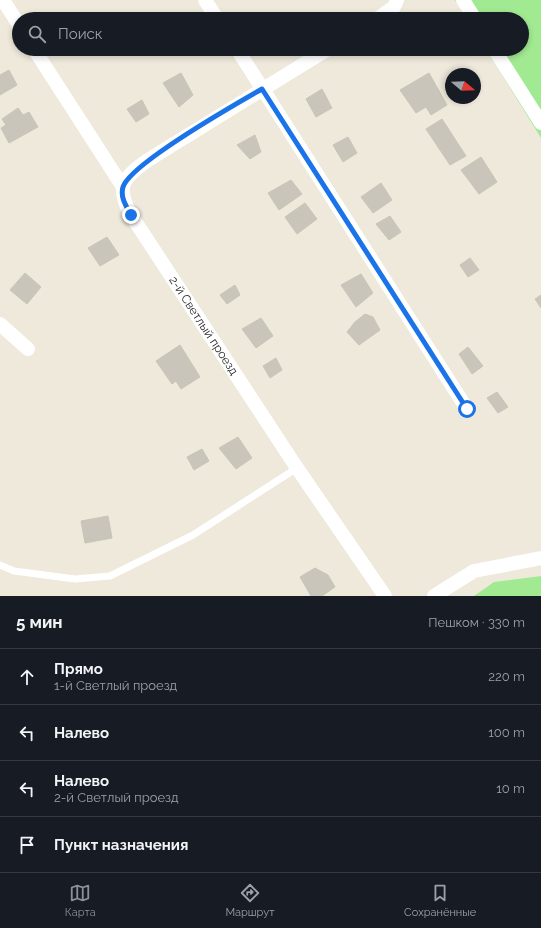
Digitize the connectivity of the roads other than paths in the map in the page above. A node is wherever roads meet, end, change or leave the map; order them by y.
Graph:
1 (3, 0) edge
2 (205, 0) edge
3 (397, 0) edge
4 (463, 0) edge
5 (213, 12) edge
6 (387, 12) edge
7 (471, 12) edge
8 (12, 14) edge
9 (39, 56) edge
10 (241, 56) edge
11 (316, 56) edge
12 (498, 56) edge
13 (262, 89) junction
14 (541, 123) edge
15 (123, 187) junction
16 (0, 324) edge
17 (28, 349) dead end
18 (467, 409) dead end
19 (296, 468) junction
20 (541, 558) edge
21 (0, 565) edge
22 (385, 596) edge
23 (434, 596) edge

1 - 8 street
2 - 5 street
3 - 6 street
4 - 7 street
9 - 15 street, 2-й Светлый проезд
10 - 13 street
11 - 13 street
12 - 14 street
13 - 15 street
13 - 18 street
15 - 19 street, 2-й Светлый проезд
16 - 17 street
19 - 21 lane
19 - 22 street, 2-й Светлый проезд
20 - 23 street

